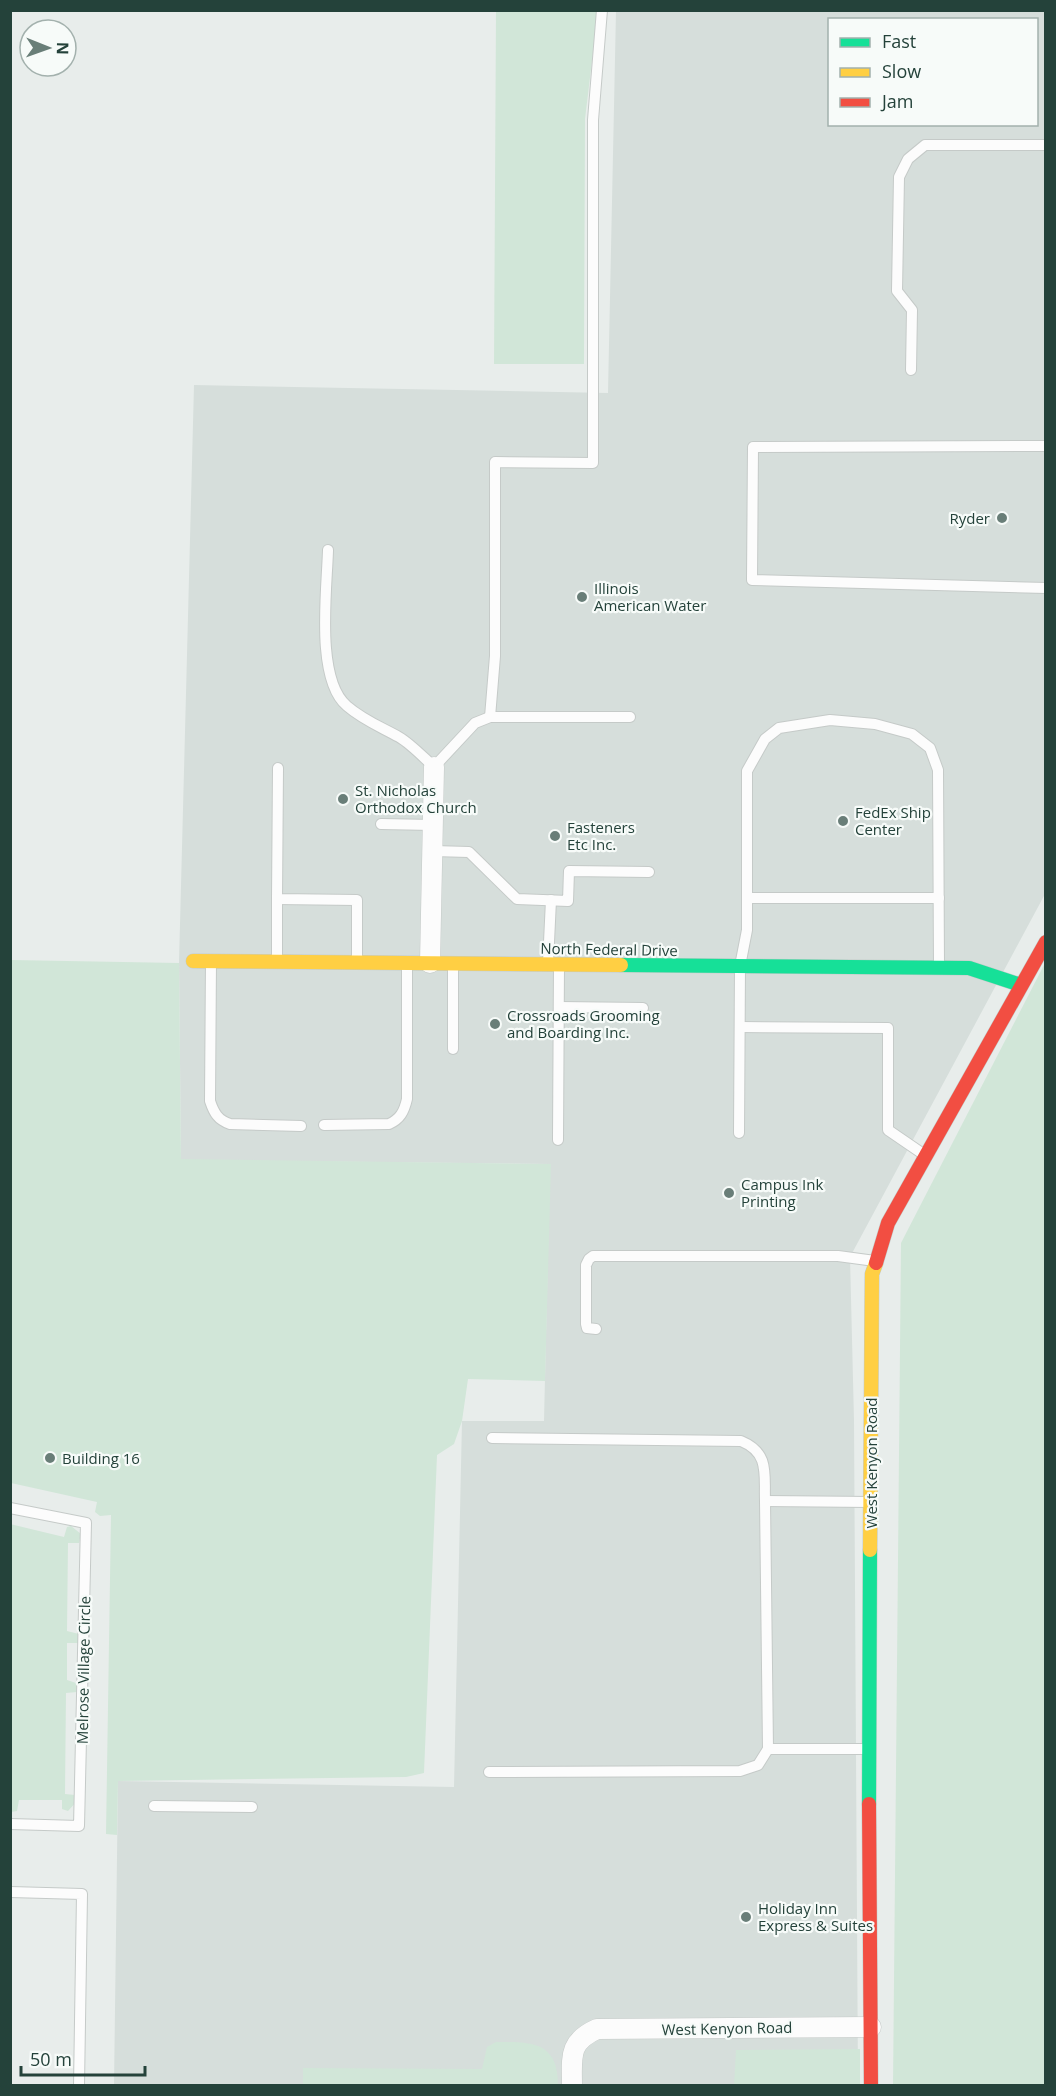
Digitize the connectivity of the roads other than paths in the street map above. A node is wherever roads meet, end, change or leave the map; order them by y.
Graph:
1 (602, 10) edge
2 (1046, 146) edge
3 (911, 370) dead end
4 (1046, 446) edge
5 (328, 550) dead end
6 (1046, 588) edge
7 (490, 717) junction
8 (630, 717) dead end
9 (434, 767) junction
10 (278, 768) dead end
11 (381, 824) dead end
12 (434, 825) junction
13 (433, 851) junction
14 (649, 872) dead end
15 (747, 898) junction
16 (939, 898) junction
17 (277, 899) junction
18 (550, 900) junction
19 (1046, 942) edge
20 (194, 961) dead end
21 (211, 961) junction
22 (277, 962) junction
23 (357, 963) junction
24 (407, 963) junction
25 (430, 963) junction
26 (453, 963) junction
27 (554, 965) junction
28 (740, 966) junction
29 (939, 968) junction
30 (1021, 986) junction
31 (559, 1007) junction
32 (642, 1008) dead end
33 (740, 1027) junction
34 (453, 1049) dead end
35 (324, 1125) dead end
36 (301, 1126) dead end
37 (739, 1133) dead end
38 (558, 1140) dead end
39 (926, 1156) junction
40 (875, 1261) junction
41 (596, 1329) dead end
42 (492, 1438) dead end
43 (765, 1501) junction
44 (871, 1502) junction
45 (10, 1508) edge
46 (768, 1749) junction
47 (870, 1749) junction
48 (489, 1772) dead end
49 (154, 1806) dead end
50 (252, 1807) dead end
51 (10, 1824) edge
52 (10, 1892) edge
53 (871, 2027) junction
54 (79, 2085) edge
55 (572, 2085) edge
56 (871, 2085) edge

1 - 7 lane
2 - 3 lane
4 - 6 lane
5 - 9 lane
7 - 8 lane
7 - 9 lane
9 - 12 street
10 - 17 lane
11 - 12 lane
12 - 13 street
13 - 18 lane
13 - 25 street
14 - 18 lane
15 - 16 lane
15 - 16 lane
15 - 28 lane
16 - 29 lane
17 - 22 lane
17 - 23 lane
18 - 27 lane
19 - 30 street, West Kenyon Road
20 - 21 street, North Federal Drive
21 - 22 street, North Federal Drive
21 - 36 lane
22 - 23 street, North Federal Drive
23 - 24 street, North Federal Drive
24 - 25 street, North Federal Drive
24 - 35 lane
25 - 26 street, North Federal Drive
26 - 27 street, North Federal Drive
26 - 34 lane
27 - 28 street, North Federal Drive
27 - 31 lane
28 - 29 street, North Federal Drive
28 - 33 lane
29 - 30 street, North Federal Drive
30 - 39 street, West Kenyon Road
31 - 32 lane
31 - 38 lane
33 - 37 lane
33 - 39 lane
39 - 40 street, West Kenyon Road
40 - 41 lane
40 - 44 street, West Kenyon Road
42 - 43 lane
43 - 44 lane
43 - 46 lane
44 - 47 street, West Kenyon Road
45 - 51 lane, Melrose Village Circle
46 - 47 lane
46 - 48 lane
47 - 53 street, West Kenyon Road
49 - 50 lane
52 - 54 lane
53 - 55 street, West Kenyon Road
53 - 56 street, West Kenyon Road

